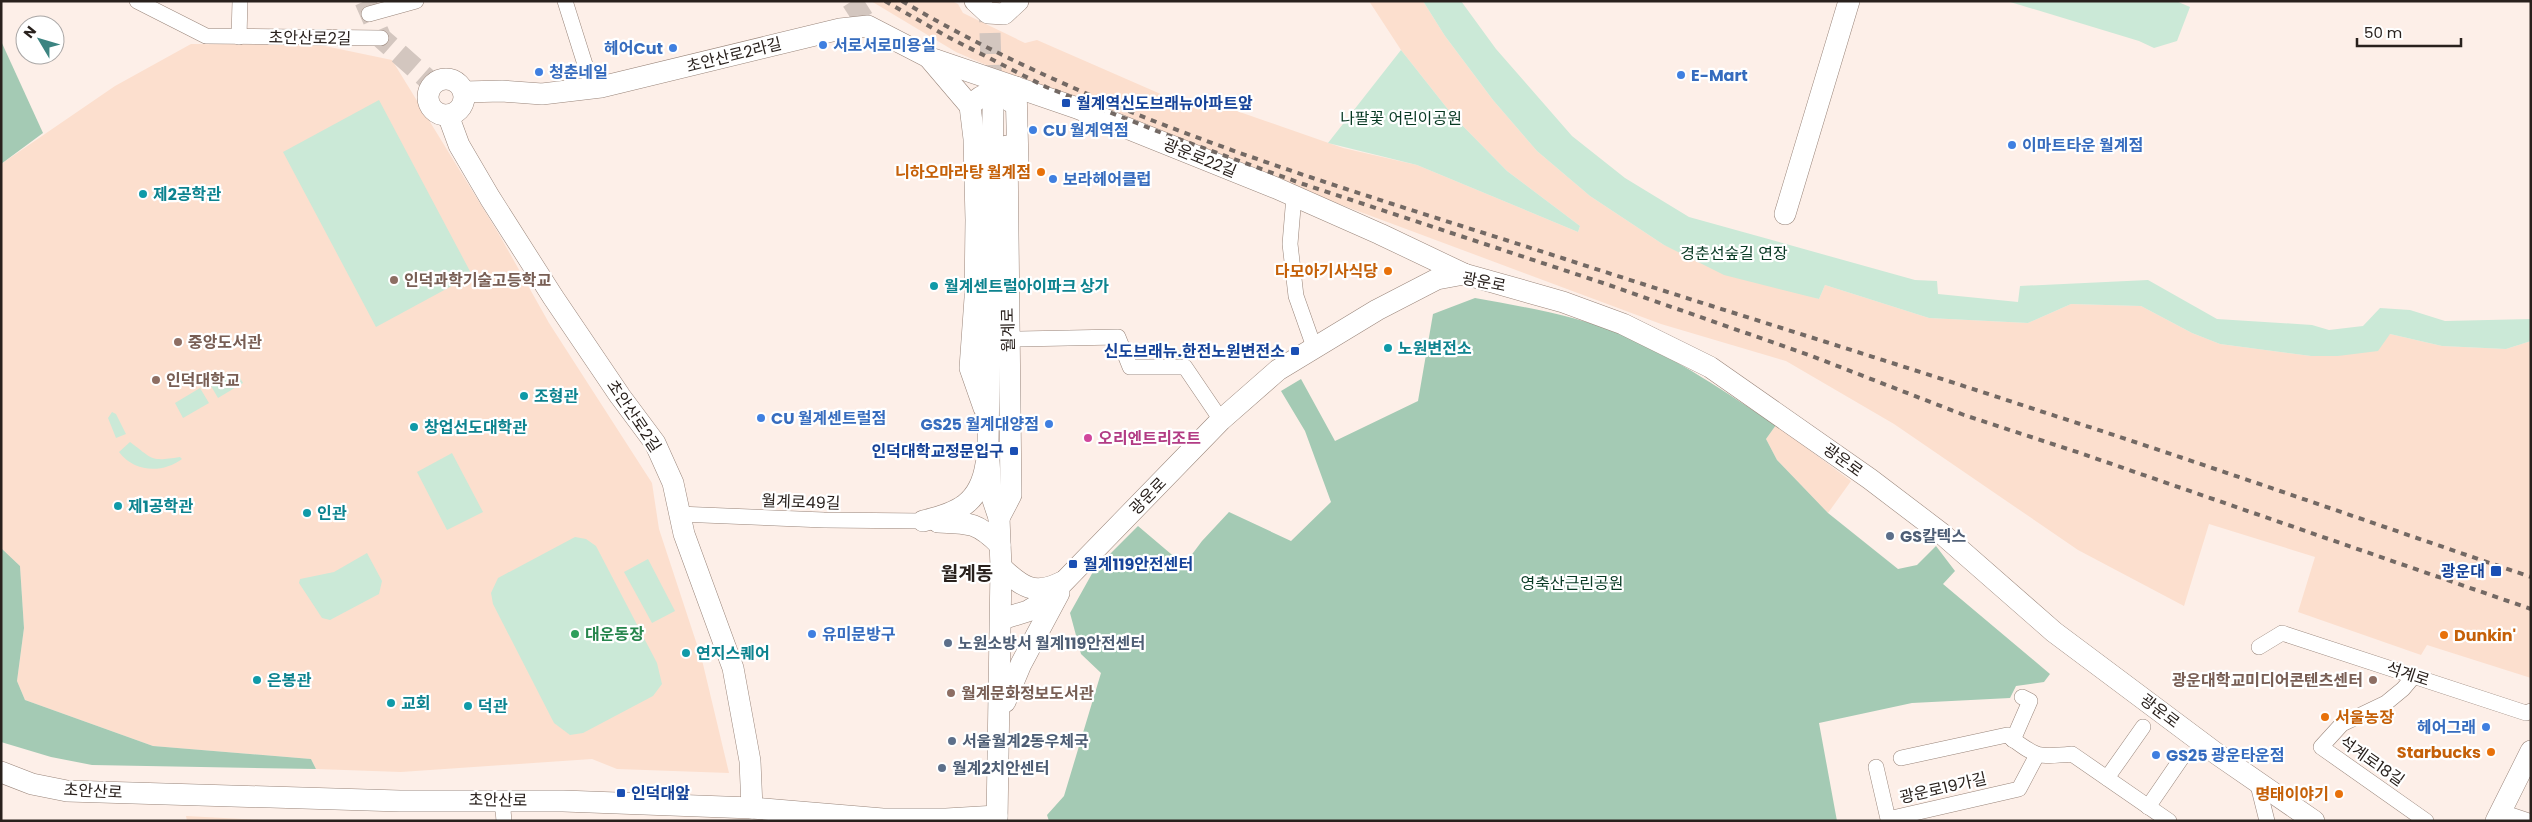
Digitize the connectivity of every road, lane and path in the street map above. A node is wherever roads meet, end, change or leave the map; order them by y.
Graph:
1 (137, 1) edge
2 (240, 1) edge
3 (416, 1) edge
4 (565, 1) edge
5 (974, 1) edge
6 (1018, 1) edge
7 (1849, 1) edge
8 (370, 14) dead end
9 (239, 37) junction
10 (381, 38) dead end
11 (930, 58) junction
12 (601, 87) junction
13 (1016, 87) junction
14 (464, 92) junction
15 (970, 106) junction
16 (1005, 110) junction
17 (448, 115) junction
18 (1294, 196) junction
19 (1785, 214) dead end
20 (1464, 274) junction
21 (1019, 339) junction
22 (1314, 347) junction
23 (1221, 420) junction
24 (996, 432) junction
25 (678, 514) junction
26 (923, 521) junction
27 (1000, 545) junction
28 (1001, 567) junction
29 (1066, 579) junction
30 (1002, 618) junction
31 (2259, 647) dead end
32 (2414, 676) junction
33 (2022, 697) dead end
34 (2531, 711) edge
35 (1000, 715) junction
36 (2143, 727) dead end
37 (2013, 740) junction
38 (2531, 751) edge
39 (2037, 755) junction
40 (2183, 756) dead end
41 (1901, 758) dead end
42 (1876, 767) dead end
43 (1, 772) edge
44 (2107, 778) junction
45 (2257, 781) junction
46 (502, 800) junction
47 (2148, 806) junction
48 (765, 813) edge
49 (2499, 816) edge
50 (997, 818) edge
51 (504, 821) edge
52 (2169, 821) edge
53 (2267, 821) edge
54 (2314, 821) edge
55 (2426, 821) edge
56 (2529, 821) edge

1 - 9 street, 초안산로2길
2 - 9 street
3 - 8 street, 초안산로2길
4 - 12 street
5 - 6 street
7 - 19 street
9 - 10 street, 초안산로2길
11 - 12 street, 초안산로2라길
11 - 13 street, 광운로22길
11 - 15 street
12 - 14 street, 초안산로2라길
13 - 16 street
13 - 18 street, 광운로22길
14 - 17 street
14 - 17 street
15 - 16 street
15 - 24 street
16 - 21 street
16 - 24 street, 월계로
17 - 25 street, 초안산로2길
18 - 20 street, 광운로22길
18 - 22 street
20 - 22 street, 광운로
20 - 45 street, 광운로
21 - 23 street, 월계로
21 - 24 street
22 - 23 street, 광운로
23 - 29 street, 광운로
24 - 26 street
24 - 27 street, 월계로
25 - 26 street, 월계로49길
25 - 48 street, 초안산로2길
26 - 27 street
27 - 28 street, 월계로
28 - 29 street
28 - 30 street, 월계로
29 - 30 street, 광운로
29 - 35 street
30 - 35 street, 월계로
31 - 32 street, 석계로
32 - 34 street, 석계로
32 - 55 street, 석계로18길
33 - 37 street
35 - 50 street, 월계로
36 - 44 street
37 - 39 street
37 - 41 street
38 - 49 street
39 - 42 street, 광운로19가길
39 - 44 street
40 - 47 street
43 - 46 street, 초안산로
44 - 47 street
45 - 53 street
45 - 54 street, 광운로
46 - 48 street, 초안산로
46 - 51 street
47 - 52 street
48 - 50 street, 초안산로
49 - 56 street

